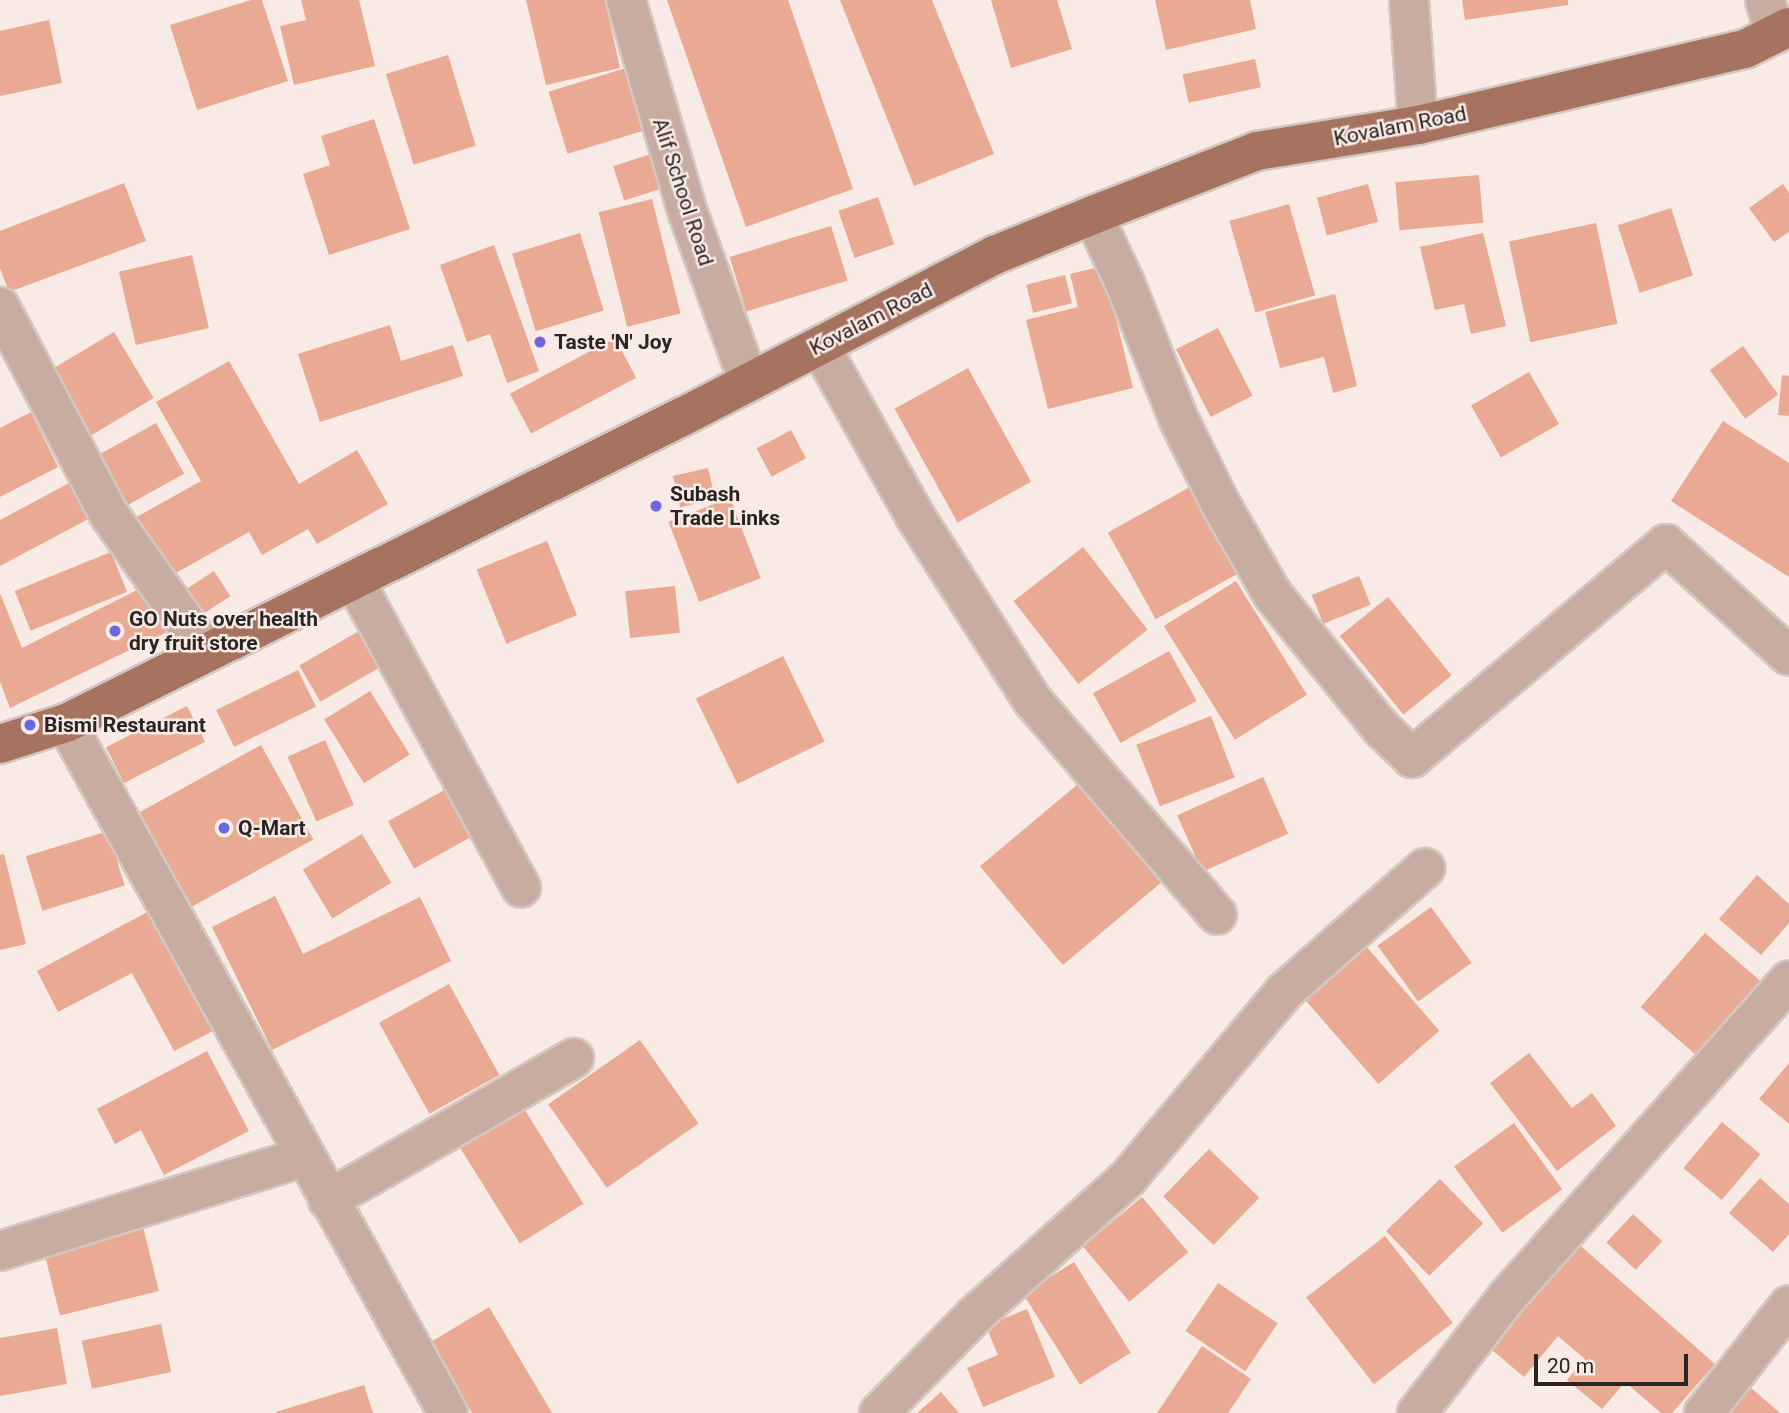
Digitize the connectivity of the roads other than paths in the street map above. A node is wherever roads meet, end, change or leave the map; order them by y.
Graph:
1 (626, 0) edge
2 (1409, 0) edge
3 (1776, 20) edge
4 (1418, 125) junction
5 (1093, 215) junction
6 (0, 307) edge
7 (820, 346) junction
8 (749, 382) junction
9 (354, 580) junction
10 (207, 653) junction
11 (1789, 656) edge
12 (66, 723) junction
13 (0, 744) edge
14 (1425, 868) dead end
15 (521, 888) dead end
16 (1217, 915) dead end
17 (1789, 981) edge
18 (574, 1058) dead end
19 (304, 1157) junction
20 (328, 1200) junction
21 (0, 1251) edge
22 (1789, 1305) edge
23 (448, 1413) edge
24 (879, 1413) edge
25 (1417, 1413) edge
26 (1704, 1413) edge

1 - 8 street, Alif School Road
2 - 4 street
3 - 4 main road, Kovalam Road
4 - 5 main road, Kovalam Road
5 - 7 main road, Kovalam Road
5 - 11 street
6 - 10 street
7 - 8 main road, Kovalam Road
7 - 16 street
8 - 9 main road, Kovalam Road
9 - 10 main road, Kovalam Road
9 - 15 street
10 - 12 main road, Kovalam Road
12 - 13 main road, Kovalam Road
12 - 19 street
14 - 24 street
17 - 25 street
18 - 20 street
19 - 20 street
19 - 21 street
20 - 23 street
22 - 26 street

